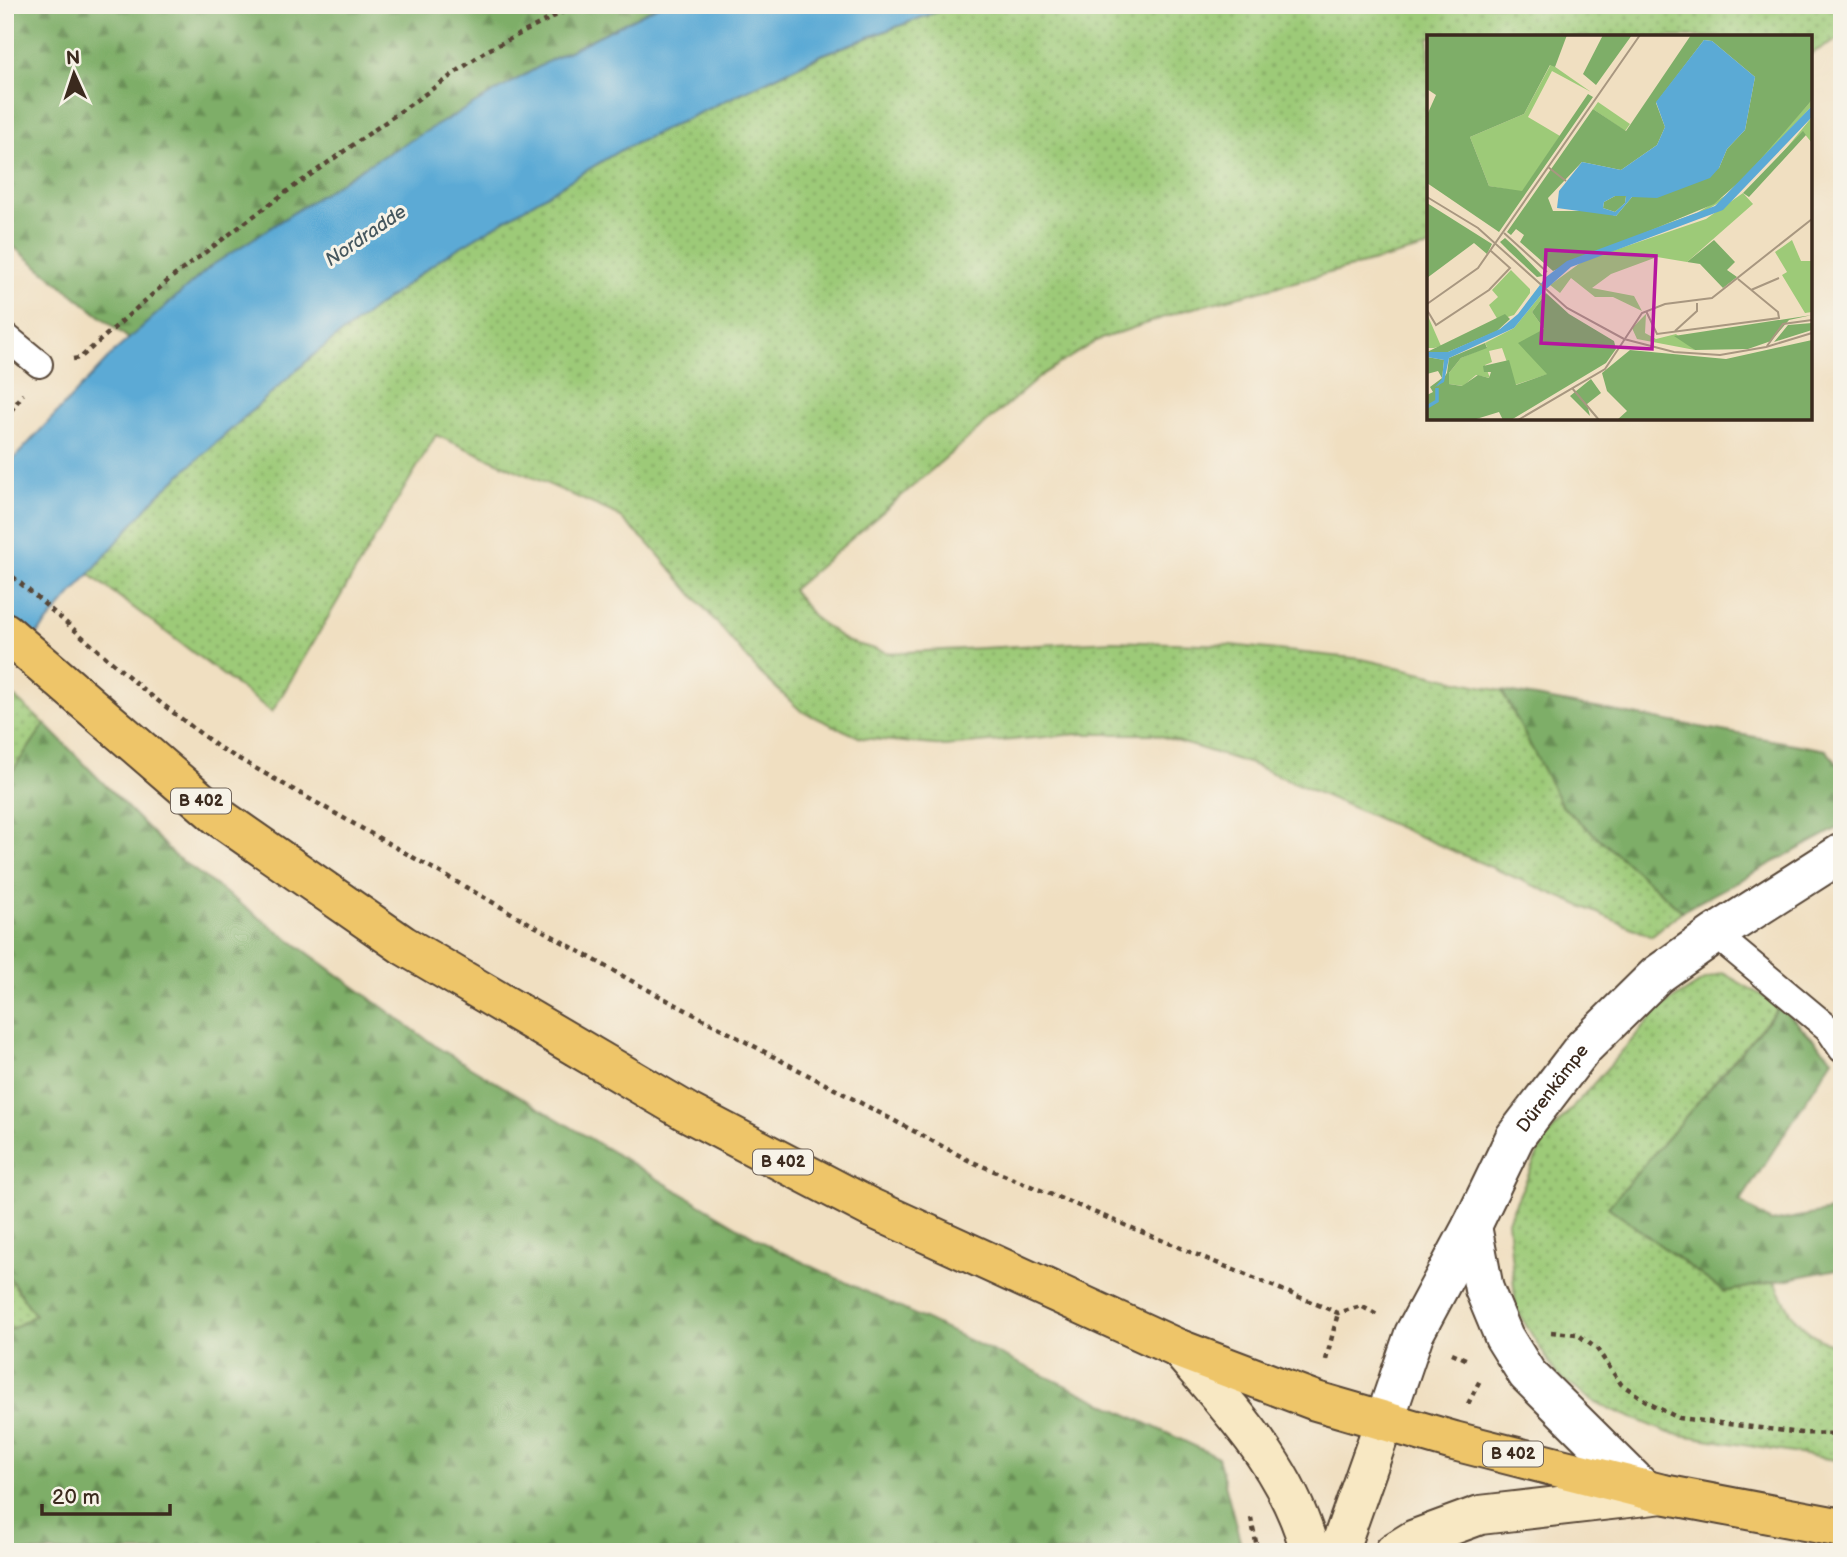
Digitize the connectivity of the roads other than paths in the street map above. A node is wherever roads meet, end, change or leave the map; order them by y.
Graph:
1 (5, 336) edge
2 (40, 363) road end
3 (5, 632) edge
4 (1842, 853) edge
5 (1715, 934) junction
6 (1842, 1049) edge
7 (1472, 1226) junction
8 (1180, 1349) junction
9 (1384, 1422) junction
10 (1652, 1491) junction
11 (1842, 1528) edge
12 (1310, 1552) edge
13 (1338, 1552) edge
14 (1394, 1552) edge

1 - 2 lane
3 - 8 main road, B 402
4 - 5 street, Dürenkämpe
5 - 6 lane
5 - 7 street, Dürenkämpe
7 - 9 street, Dürenkämpe
7 - 10 street
8 - 9 main road, B 402
8 - 12 street
9 - 10 main road, B 402
9 - 13 street
10 - 11 main road, B 402
10 - 14 street

